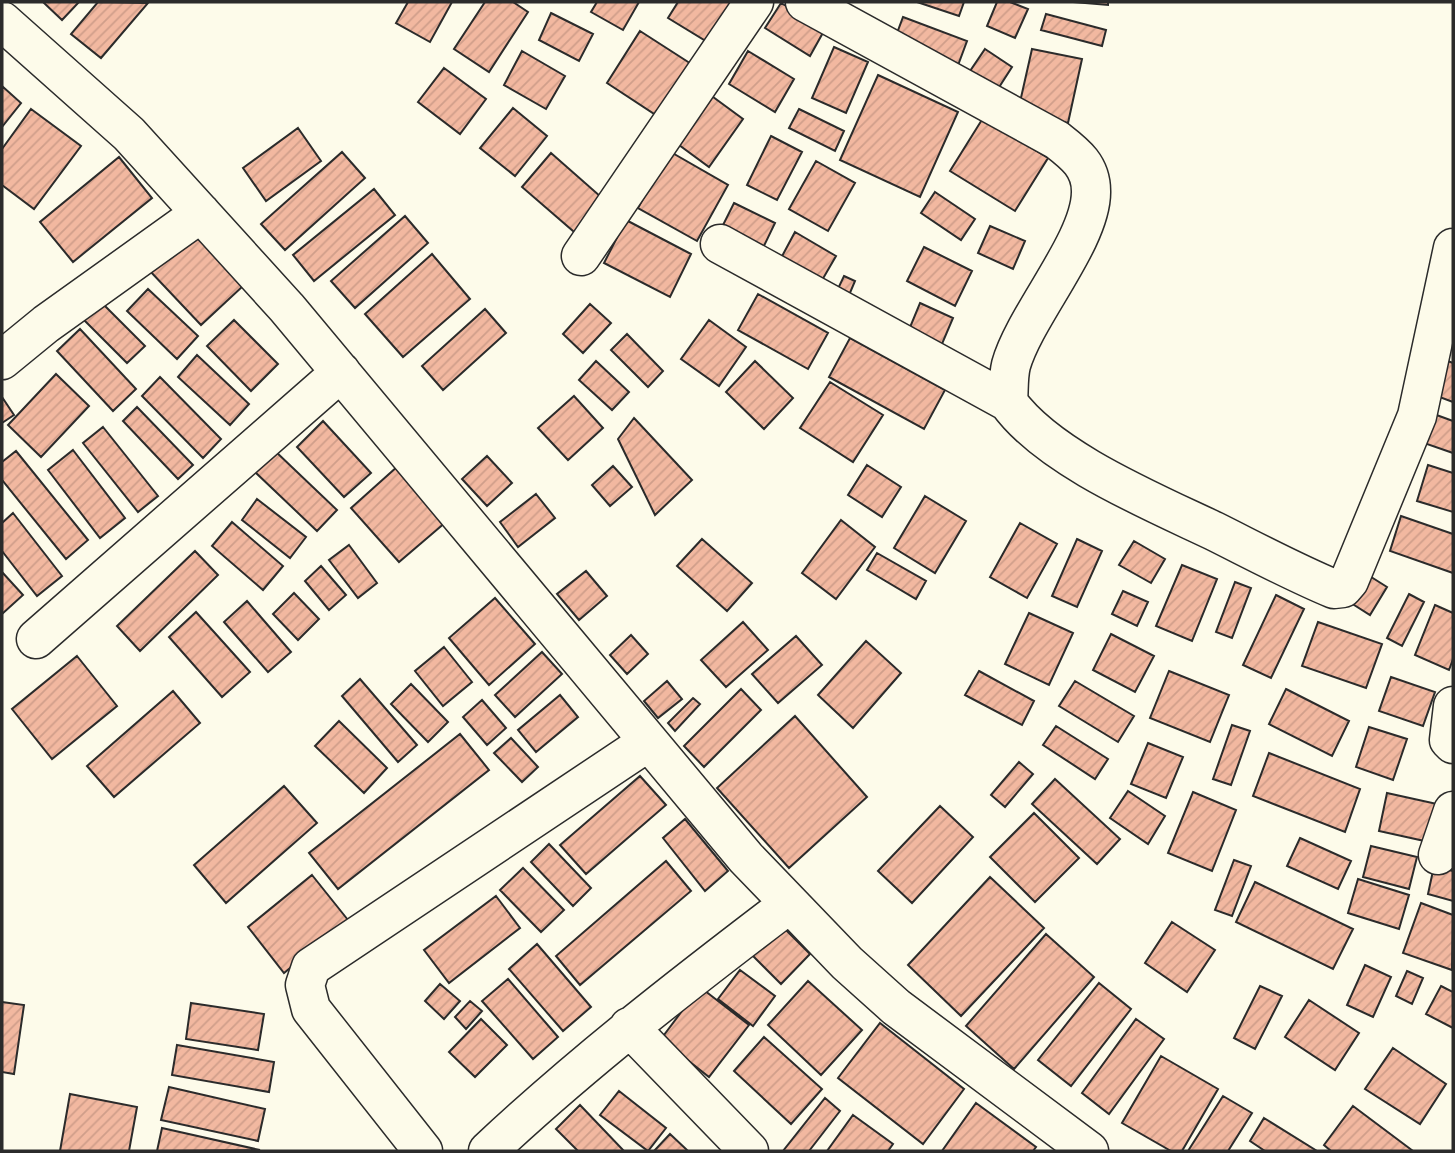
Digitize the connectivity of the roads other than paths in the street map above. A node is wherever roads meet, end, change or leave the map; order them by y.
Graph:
1 (754, 2) edge
2 (805, 2) edge
3 (2, 20) edge
4 (201, 213) junction
5 (720, 244) dead end
6 (1453, 248) edge
7 (581, 256) dead end
8 (1446, 322) edge
9 (2, 360) edge
10 (341, 372) junction
11 (1007, 402) junction
12 (36, 639) dead end
13 (1453, 706) edge
14 (648, 742) junction
15 (1453, 744) edge
16 (1453, 811) edge
17 (1438, 855) dead end
18 (789, 904) junction
19 (629, 1027) junction
20 (423, 1151) edge
21 (488, 1151) edge
22 (749, 1151) edge
23 (1089, 1151) edge

1 - 7 street
2 - 11 street
3 - 4 street
4 - 9 street
4 - 10 street
5 - 11 street
6 - 8 street
8 - 11 street
10 - 12 street
10 - 14 street
13 - 15 street
14 - 18 street
14 - 20 street
16 - 17 street
18 - 19 street
18 - 23 street
19 - 21 street
19 - 22 street

